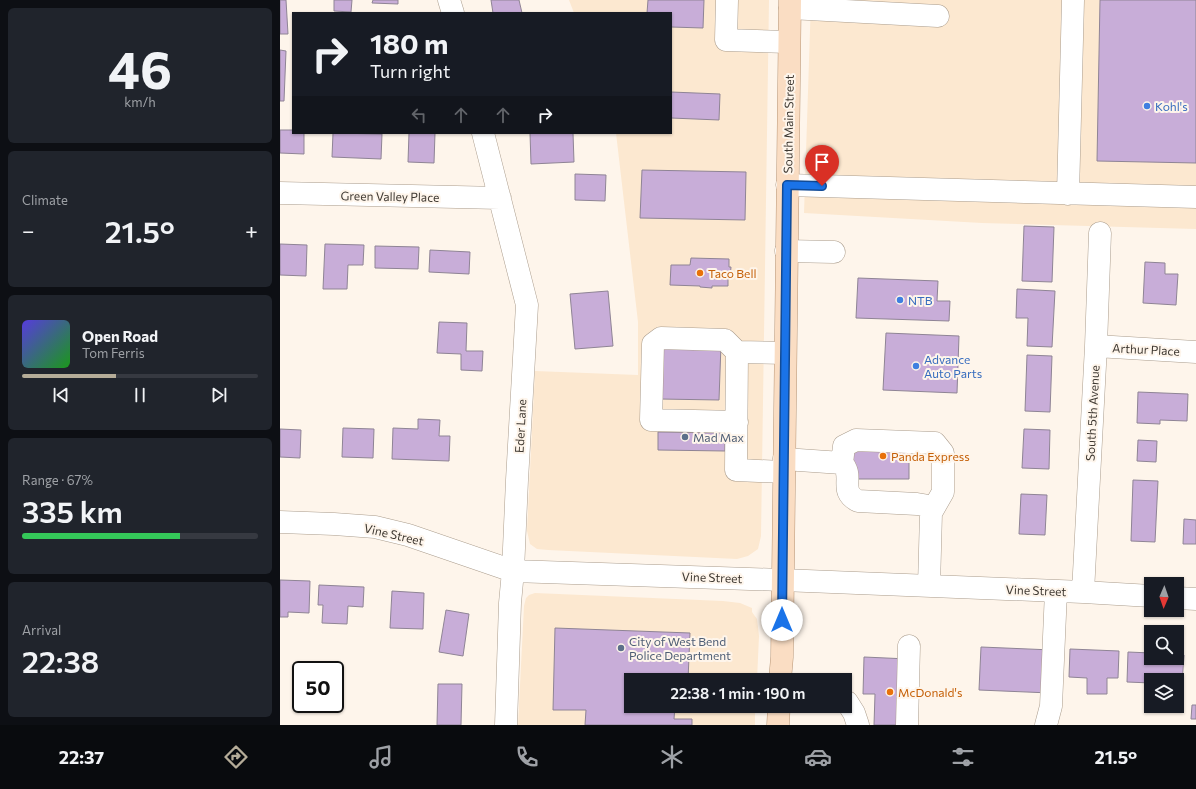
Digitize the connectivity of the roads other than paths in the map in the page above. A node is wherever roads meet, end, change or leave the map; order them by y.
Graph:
1 (449, 0) edge
2 (727, 0) edge
3 (1073, 0) edge
4 (790, 4) edge
5 (453, 12) edge
6 (938, 16) dead end
7 (789, 42) junction
8 (483, 134) edge
9 (787, 185) junction
10 (280, 193) edge
11 (1068, 194) junction
12 (1196, 197) edge
13 (500, 198) junction
14 (1100, 233) dead end
15 (786, 251) junction
16 (834, 252) dead end
17 (1096, 346) junction
18 (737, 352) junction
19 (1196, 352) edge
20 (785, 353) junction
21 (737, 422) junction
22 (842, 463) junction
23 (784, 465) junction
24 (931, 513) junction
25 (280, 522) edge
26 (513, 571) junction
27 (782, 580) junction
28 (929, 586) junction
29 (1056, 591) junction
30 (1082, 592) junction
31 (1144, 596) edge
32 (1184, 598) edge
33 (1196, 599) edge
34 (909, 646) dead end
35 (781, 673) edge
36 (852, 710) edge
37 (779, 713) edge
38 (506, 725) edge
39 (778, 725) edge
40 (858, 725) edge
41 (907, 725) edge
42 (1046, 725) edge

1 - 5 street
2 - 7 street
3 - 11 street
4 - 6 street
4 - 7 main road, South Main Street
7 - 9 main road, South Main Street
8 - 13 street, Eder Lane
9 - 11 street
9 - 15 main road, South Main Street
10 - 13 street, Green Valley Place
11 - 12 street
13 - 26 street, Eder Lane
14 - 17 street, South 5th Avenue
15 - 16 street
15 - 20 main road, South Main Street
17 - 19 street, Arthur Place
17 - 30 street, South 5th Avenue
18 - 20 street
18 - 21 street
18 - 21 street
20 - 23 main road, South Main Street
21 - 23 street
22 - 23 street
22 - 24 street
22 - 24 street
23 - 27 main road, South Main Street
24 - 28 street
25 - 26 street, Vine Street
26 - 27 street, Vine Street
26 - 38 street, Eder Lane
27 - 28 street, Vine Street
27 - 35 main road, South Main Street
28 - 29 street, Vine Street
29 - 30 street, Vine Street
29 - 42 street
30 - 31 street, Vine Street
32 - 33 street
34 - 41 street
36 - 40 street
37 - 39 main road

